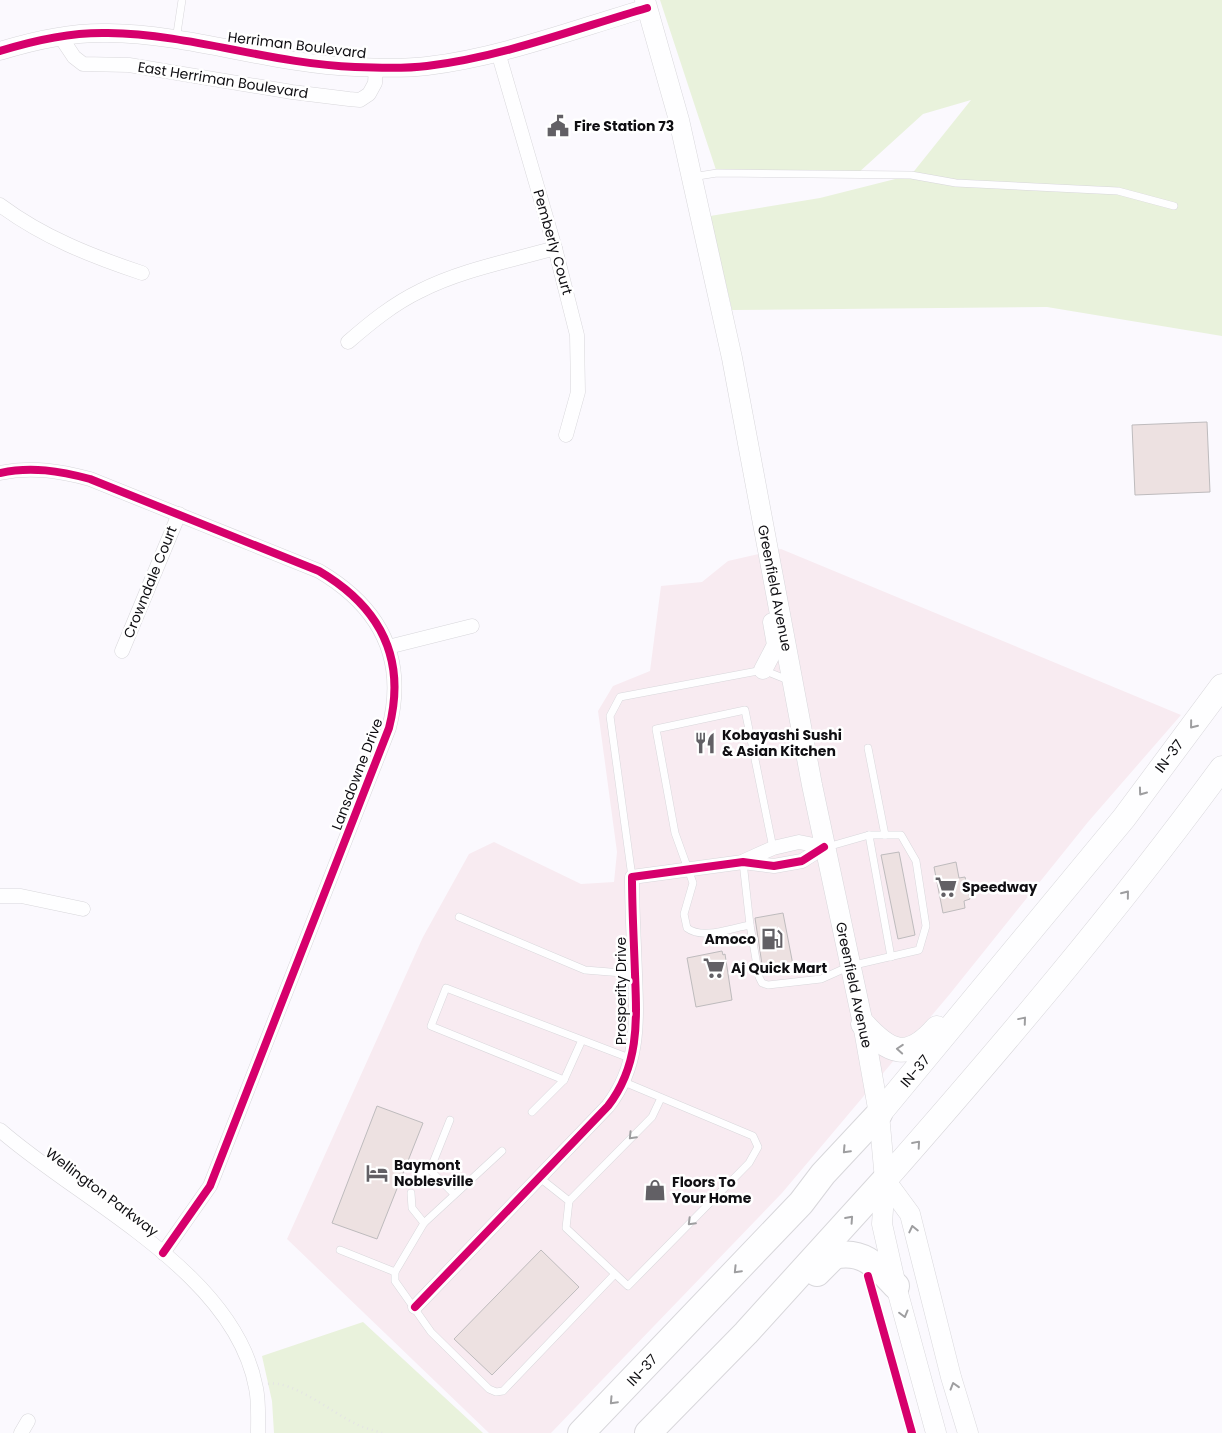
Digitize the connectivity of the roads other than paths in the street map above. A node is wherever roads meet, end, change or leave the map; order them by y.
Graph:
1 (182, 0) edge
2 (646, 4) edge
3 (60, 36) junction
4 (176, 40) junction
5 (0, 51) edge
6 (498, 52) junction
7 (376, 67) junction
8 (692, 177) junction
9 (0, 205) edge
10 (1174, 206) dead end
11 (555, 248) junction
12 (142, 272) dead end
13 (348, 342) dead end
14 (566, 435) dead end
15 (0, 473) edge
16 (755, 485) junction
17 (179, 514) junction
18 (472, 626) dead end
19 (388, 647) junction
20 (122, 651) dead end
21 (763, 670) junction
22 (792, 681) junction
23 (1222, 686) edge
24 (868, 748) dead end
25 (1222, 768) edge
26 (1124, 818) junction
27 (869, 835) junction
28 (885, 835) junction
29 (772, 848) junction
30 (824, 848) junction
31 (743, 862) junction
32 (690, 869) junction
33 (632, 877) junction
34 (0, 896) edge
35 (83, 909) dead end
36 (459, 917) dead end
37 (750, 925) junction
38 (891, 957) junction
39 (850, 966) junction
40 (635, 974) junction
41 (863, 1024) junction
42 (582, 1040) junction
43 (632, 1059) junction
44 (564, 1080) junction
45 (624, 1082) junction
46 (661, 1098) junction
47 (532, 1112) dead end
48 (879, 1114) junction
49 (450, 1120) dead end
50 (0, 1130) edge
51 (502, 1151) dead end
52 (430, 1170) junction
53 (418, 1178) dead end
54 (540, 1178) junction
55 (885, 1180) junction
56 (411, 1193) dead end
57 (454, 1194) junction
58 (569, 1201) junction
59 (424, 1223) junction
60 (340, 1250) dead end
61 (162, 1253) junction
62 (395, 1272) junction
63 (614, 1275) junction
64 (896, 1286) junction
65 (415, 1307) junction
66 (258, 1433) edge
67 (581, 1433) edge
68 (648, 1433) edge
69 (665, 1433) edge
70 (936, 1433) edge
71 (968, 1433) edge

1 - 4 lane
2 - 6 street, Herriman Boulevard
2 - 8 main road, Greenfield Avenue
3 - 4 street, Herriman Boulevard
3 - 5 street, Herriman Boulevard
3 - 7 street, East Herriman Boulevard
4 - 7 street, Herriman Boulevard
6 - 7 street, Herriman Boulevard
6 - 11 street, Pemberly Court
8 - 10 lane
8 - 16 main road, Greenfield Avenue
9 - 12 street
11 - 13 street
11 - 14 street, Pemberly Court
15 - 17 street, Lansdowne Drive
16 - 21 street
16 - 22 main road, Greenfield Avenue
17 - 19 street, Lansdowne Drive
17 - 20 street, Crowndale Court
18 - 19 street
19 - 61 street, Lansdowne Drive
21 - 22 lane
21 - 33 lane
22 - 30 main road, Greenfield Avenue
23 -> 26 highway, IN-37
24 - 28 lane
55 -> 25 highway
26 -> 41 highway
26 - 48 highway, IN-37
27 - 28 lane
27 - 30 lane
27 - 38 lane
28 - 38 lane
29 - 30 street
29 - 31 street
29 - 32 lane
30 - 31 street
30 - 39 main road, Greenfield Avenue
31 - 32 street
31 - 37 lane
32 - 33 street
32 - 37 lane
33 - 40 street, Prosperity Drive
34 - 35 street
36 - 40 lane
37 - 39 lane
38 - 39 lane
39 - 41 main road, Greenfield Avenue
40 - 43 street, Prosperity Drive
41 - 48 main road, Greenfield Avenue
42 - 43 lane
42 - 44 lane
42 - 44 lane
43 - 45 street, Prosperity Drive
44 - 47 lane
45 - 46 lane
45 - 54 street, Prosperity Drive
46 -> 58 lane
46 -> 63 lane
48 - 55 main road, Greenfield Avenue
48 -> 67 highway, IN-37
49 - 52 lane
50 - 61 street, Wellington Parkway
51 - 57 lane
52 - 53 lane
52 - 57 lane
54 - 58 lane
54 - 65 street, Prosperity Drive
55 - 64 main road, Greenfield Avenue
68 -> 55 highway
71 -> 55 main road
56 - 59 lane
57 - 59 lane
58 - 63 lane
59 - 62 lane
60 - 62 lane
61 - 66 street, Wellington Parkway
62 - 65 lane
63 - 65 lane
64 - 69 highway
64 -> 70 main road, Greenfield Avenue

